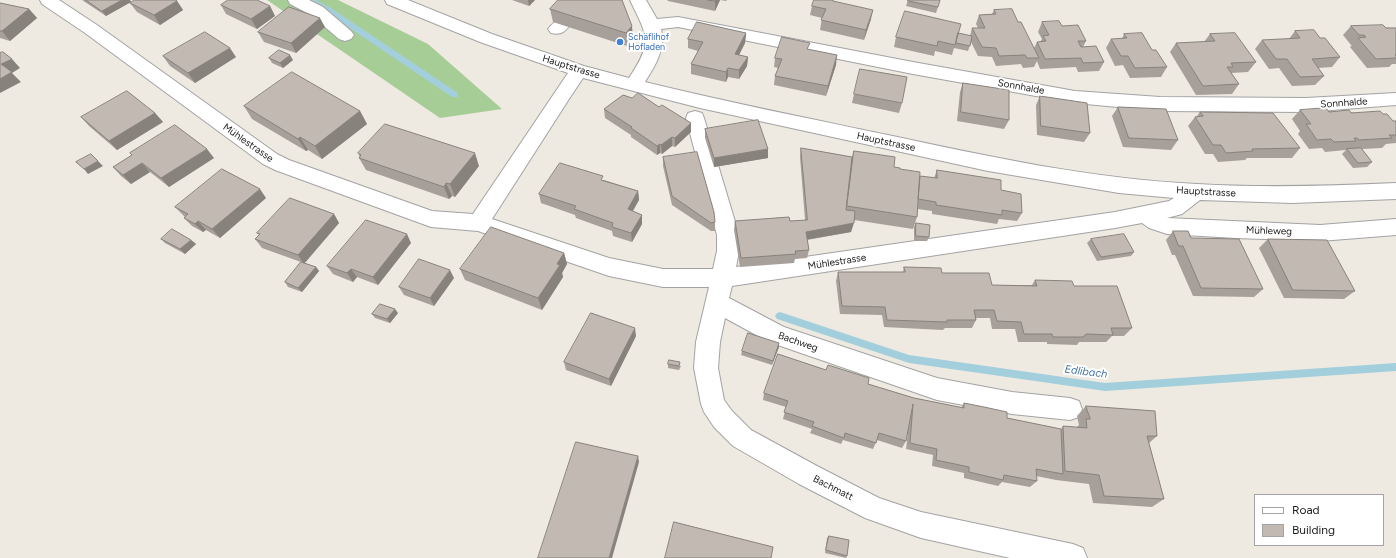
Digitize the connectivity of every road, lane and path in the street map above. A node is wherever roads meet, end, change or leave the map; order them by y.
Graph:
1 (48, 0) edge
2 (296, 0) edge
3 (393, 0) edge
4 (638, 0) edge
5 (651, 25) junction
6 (345, 35) dead end
7 (579, 70) junction
8 (634, 85) junction
9 (1396, 99) edge
10 (695, 118) dead end
11 (1396, 191) edge
12 (1196, 192) junction
13 (1145, 214) junction
14 (478, 223) junction
15 (1396, 227) edge
16 (722, 278) junction
17 (717, 304) junction
18 (1070, 409) dead end
19 (1073, 558) edge

1 - 14 street, Mühlestrasse
2 - 6 street
3 - 7 street, Hauptstrasse
4 - 5 street
5 - 8 street
5 - 9 street, Sonnhalde
7 - 8 street, Hauptstrasse
7 - 14 street
8 - 12 street, Hauptstrasse
10 - 16 street
11 - 12 street, Hauptstrasse
12 - 13 street, Mühlestrasse
13 - 15 street, Mühleweg
13 - 16 street, Mühlestrasse
14 - 16 street, Mühlestrasse
16 - 17 street
17 - 18 street, Bachweg
17 - 19 street, Bachmatt

